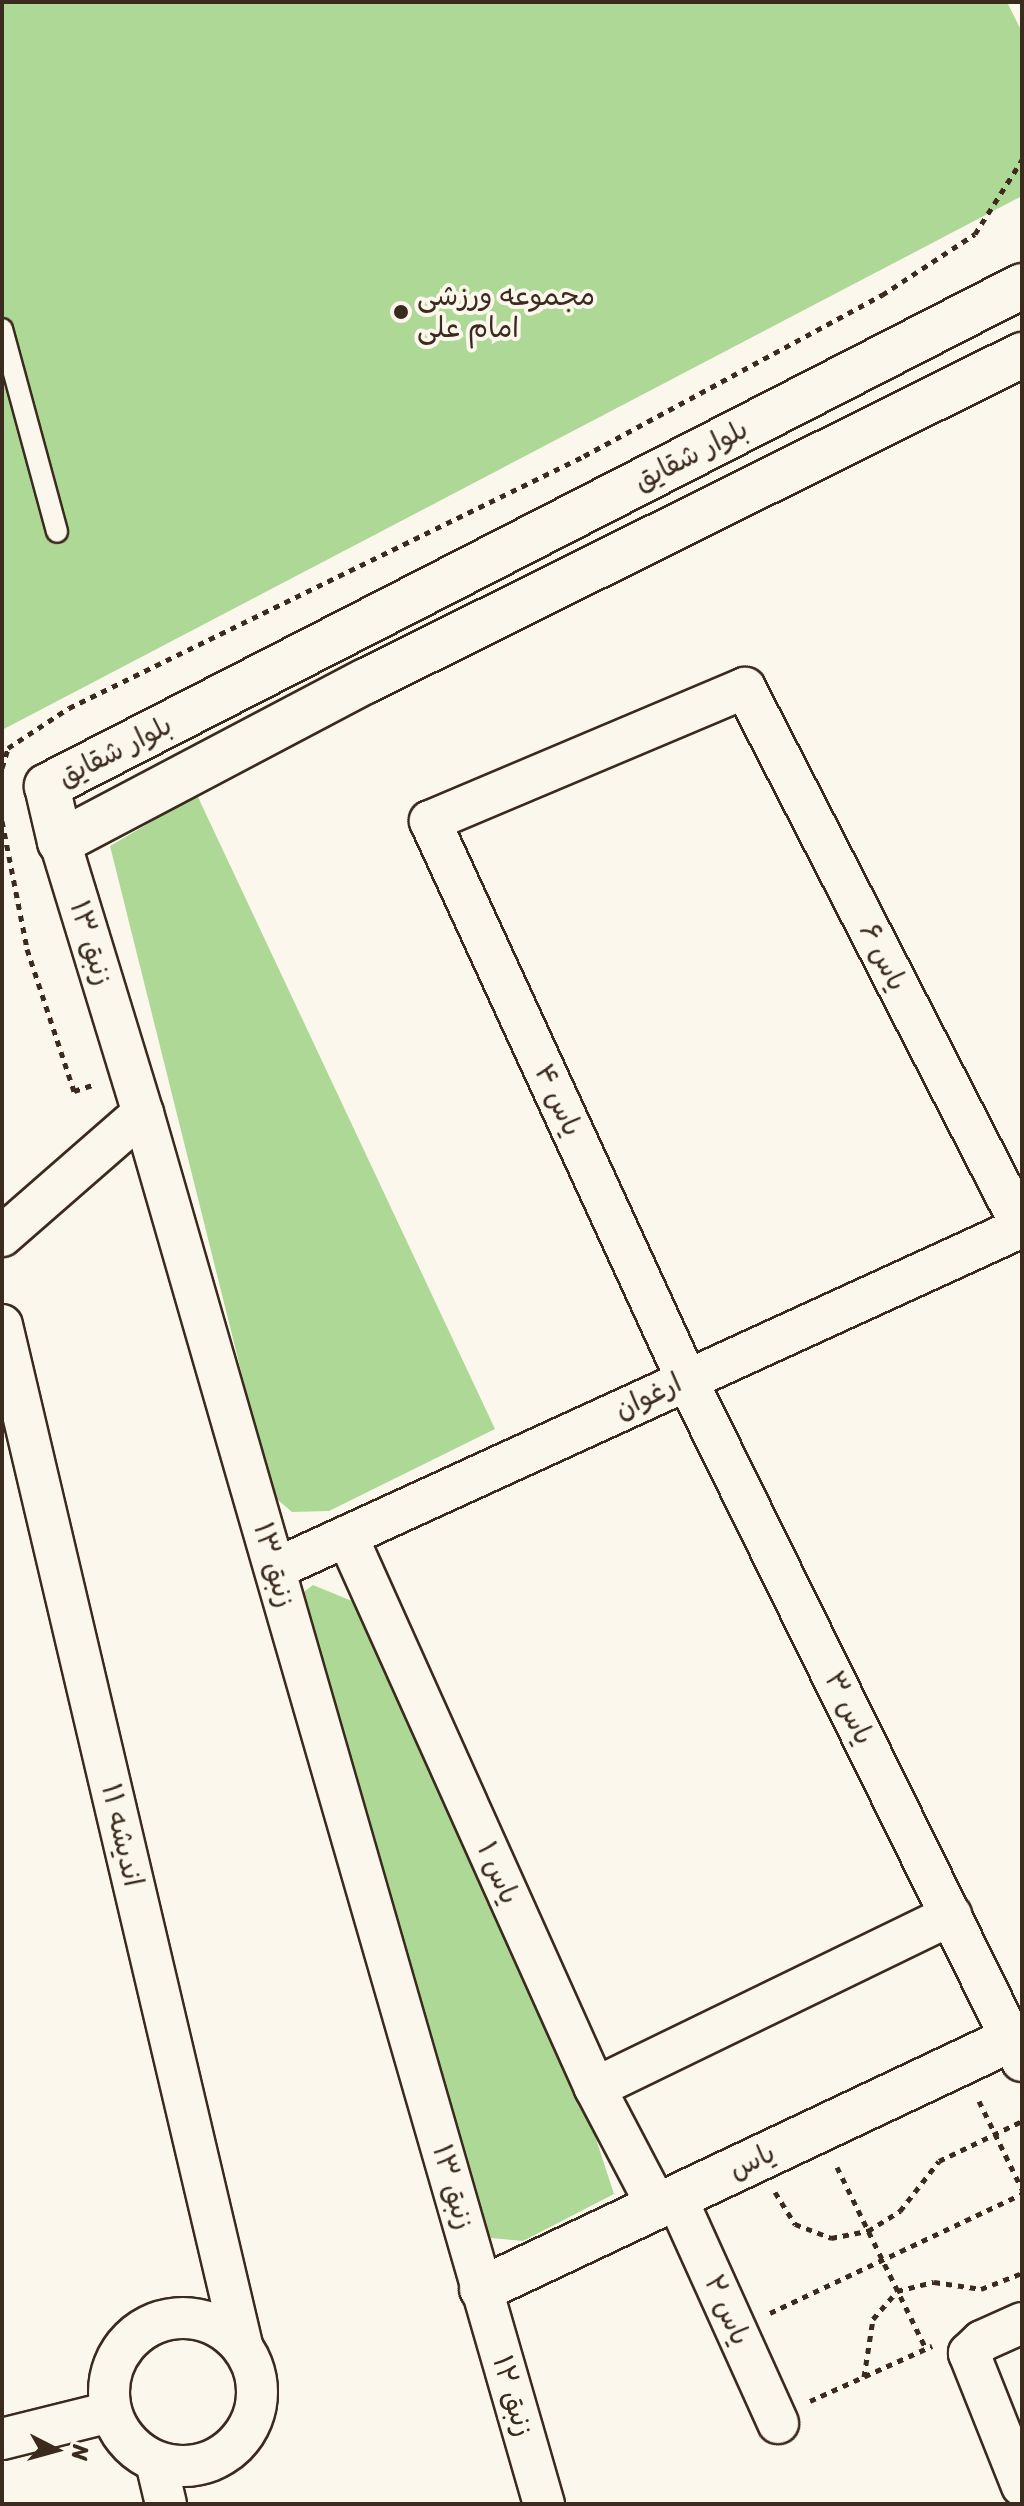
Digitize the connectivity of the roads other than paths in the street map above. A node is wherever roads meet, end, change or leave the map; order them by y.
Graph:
1 (1020, 285) edge
2 (2, 329) edge
3 (1022, 355) edge
4 (1022, 373) edge
5 (972, 380) junction
6 (57, 532) dead end
7 (430, 821) joint
8 (60, 842) junction
9 (143, 1113) junction
10 (1022, 1227) edge
11 (2, 1236) edge
12 (2, 1325) edge
13 (686, 1378) junction
14 (347, 1536) junction
15 (275, 1569) junction
16 (951, 1915) junction
17 (1019, 2044) edge
18 (595, 2088) junction
19 (666, 2201) junction
20 (482, 2289) junction
21 (1022, 2323) edge
22 (242, 2345) junction
23 (110, 2412) junction
24 (789, 2415) road end
25 (2, 2439) edge
26 (156, 2462) junction
27 (1022, 2486) edge
28 (166, 2504) edge
29 (544, 2504) edge

1 - 8 street, بلوار شقایق
2 - 6 lane
3 - 5 street, بلوار شقایق
4 - 5 street
5 - 8 street, بلوار شقایق
7 - 10 street, یاس ۶
7 - 13 street, یاس ۴
8 - 9 street, زنبق ۱۳
9 - 11 street
9 - 15 street, زنبق ۱۳
10 - 13 street, ارغوان
12 - 22 street, اندیشه ۱۱
13 - 14 street, ارغوان
13 - 16 street, یاس ۳
14 - 15 street, ارغوان
14 - 18 street, یاس ۱
15 - 20 street, زنبق ۱۳
16 - 17 street, یاس ۳
16 - 18 street
17 - 19 street, یاس
18 - 19 street, یاس ۱
19 - 20 street, یاس
19 - 24 street, یاس ۲
20 - 29 street, زنبق ۱۲
21 - 27 street
22 - 23 street
22 - 26 street
23 - 25 street
23 - 26 street
26 - 28 street

